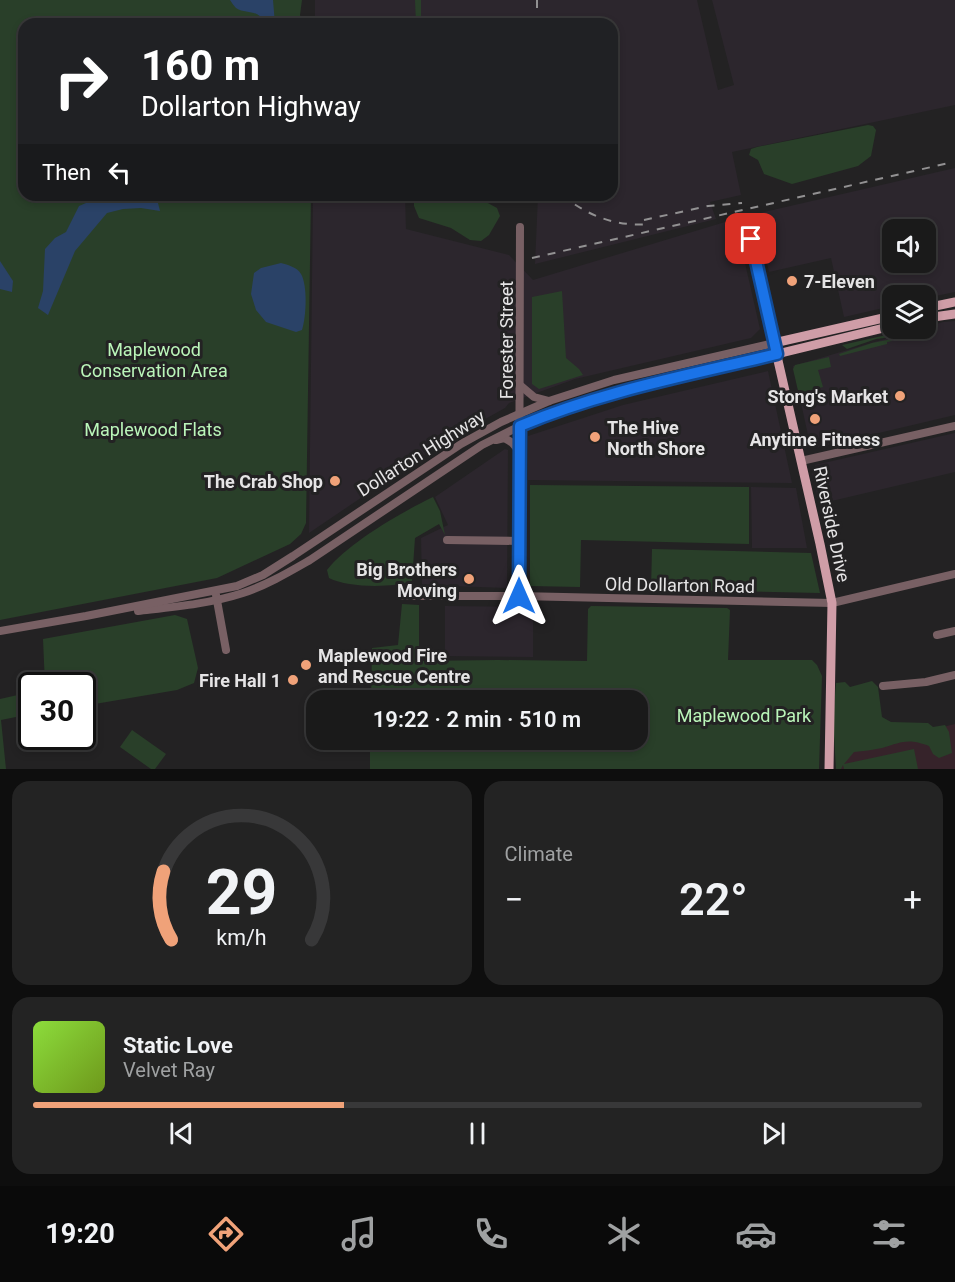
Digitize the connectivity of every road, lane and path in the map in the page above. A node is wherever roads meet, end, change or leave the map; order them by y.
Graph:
1 (747, 221) dead end
2 (520, 227) dead end
3 (955, 302) edge
4 (936, 306) edge
5 (955, 314) edge
6 (936, 317) edge
7 (882, 318) edge
8 (882, 328) edge
9 (774, 343) junction
10 (777, 354) junction
11 (521, 386) junction
12 (549, 401) junction
13 (521, 414) junction
14 (520, 426) junction
15 (955, 426) edge
16 (489, 441) junction
17 (520, 454) junction
18 (801, 460) junction
19 (447, 540) dead end
20 (519, 541) junction
21 (955, 574) edge
22 (216, 595) junction
23 (400, 596) dead end
24 (519, 596) junction
25 (832, 603) junction
26 (955, 631) edge
27 (0, 632) edge
28 (937, 635) dead end
29 (226, 650) dead end
30 (955, 675) edge
31 (883, 687) dead end
32 (829, 769) edge

1 - 9 street, Riverside Drive
2 - 11 street, Forester Street
3 - 4 main road
5 - 6 main road
7 - 9 main road, Dollarton Highway
8 - 10 main road, Dollarton Highway
9 - 10 main road, Riverside Drive
9 - 12 street, Dollarton Highway
10 - 14 street, Dollarton Highway
10 - 18 main road, Riverside Drive
11 - 12 street
11 - 13 street, Forester Street
12 - 13 street, Dollarton Highway
13 - 14 street, Forester Street
13 - 22 street, Dollarton Highway
14 - 16 street, Dollarton Highway
14 - 17 street, Forester Street
15 - 18 street
16 - 17 street
16 - 22 street, Dollarton Highway
17 - 20 street, Forester Street
18 - 25 main road, Riverside Drive
19 - 20 street
20 - 24 street, Forester Street
21 - 25 street, Old Dollarton Road
22 - 27 street, Dollarton Highway
22 - 29 street
23 - 24 street, Old Dollarton Road
24 - 25 street, Old Dollarton Road
25 - 32 main road, Riverside Drive
26 - 28 street
30 - 31 street

